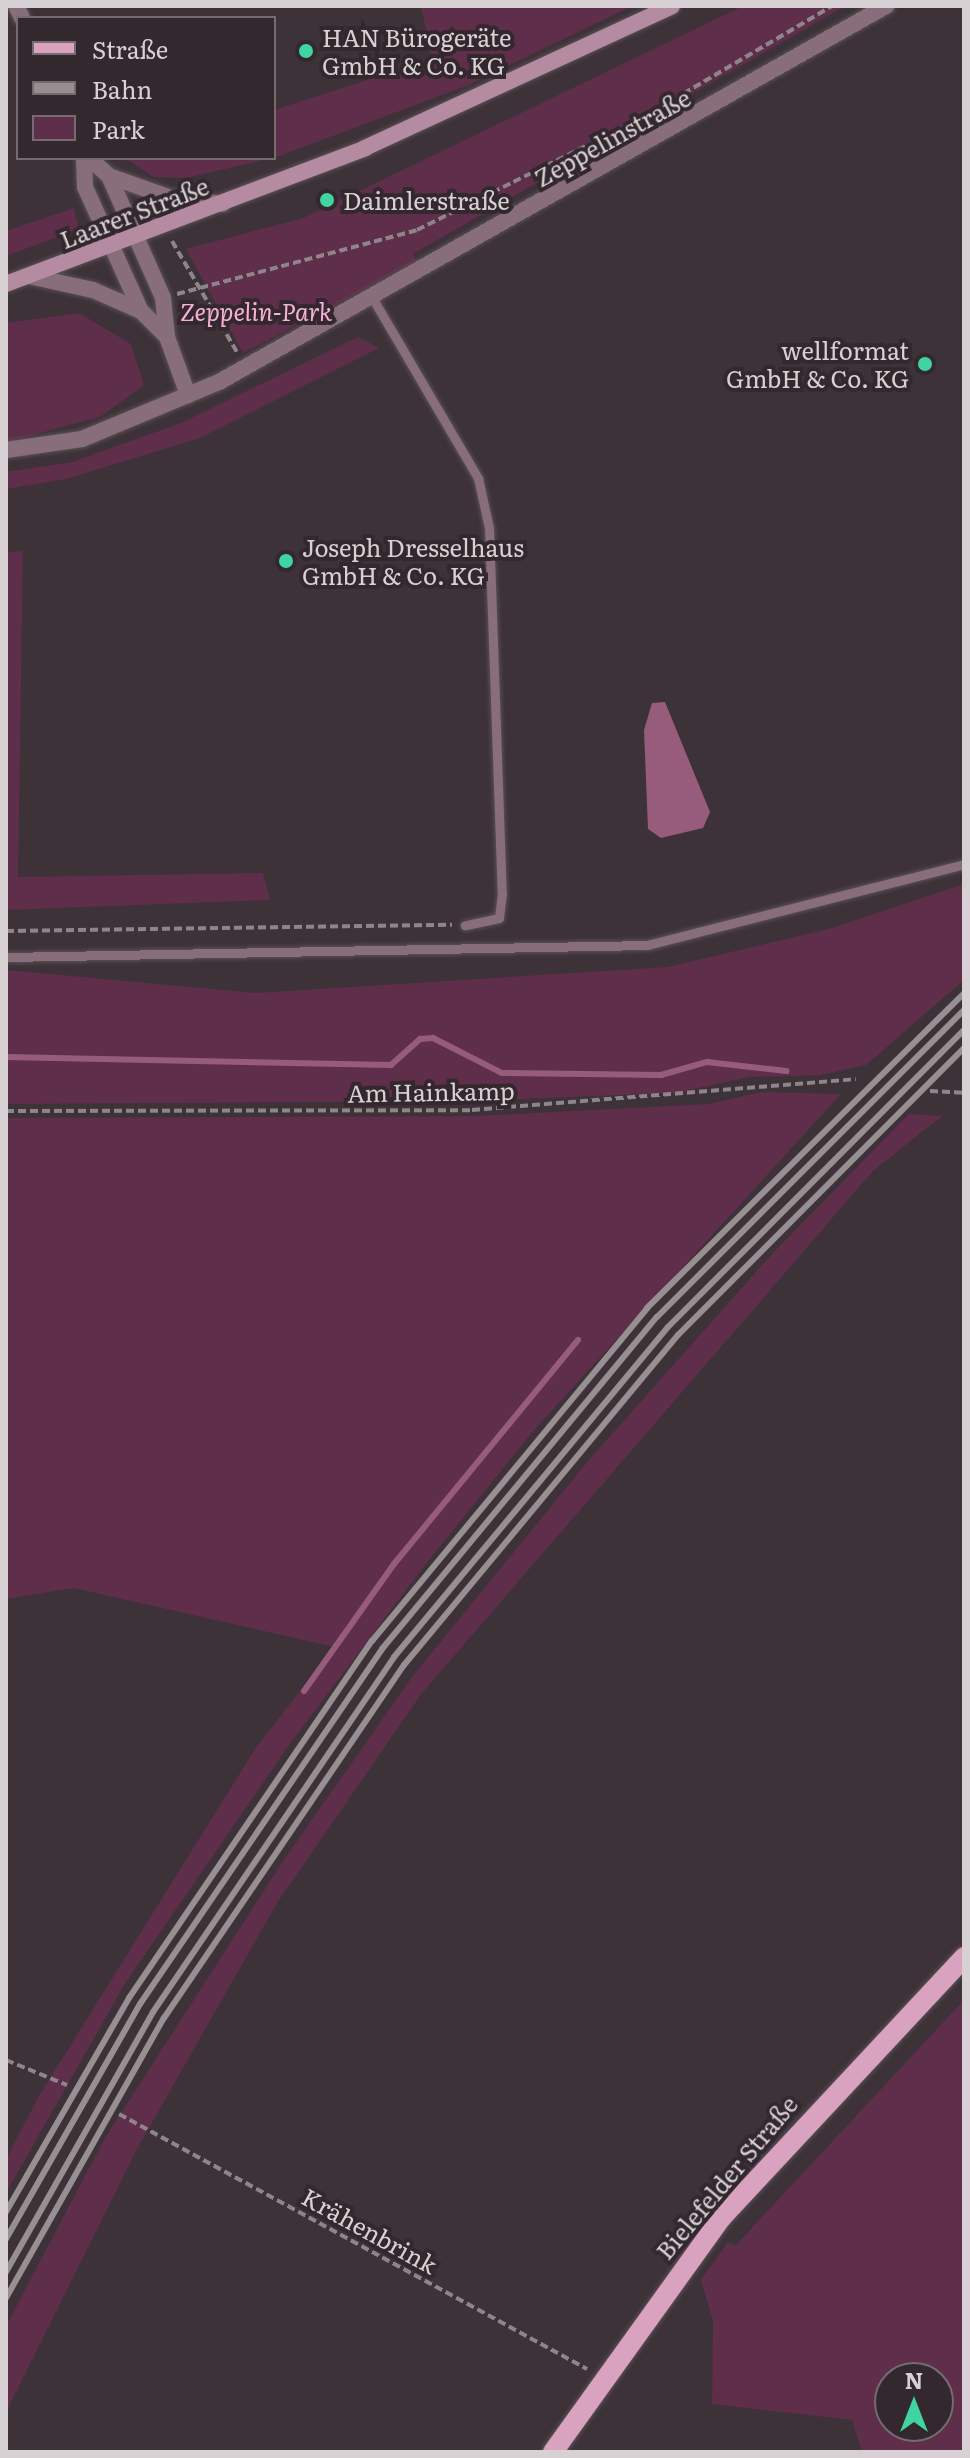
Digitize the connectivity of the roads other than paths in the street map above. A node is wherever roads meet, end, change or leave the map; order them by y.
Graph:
1 (672, 6) edge
2 (886, 6) edge
3 (86, 160) edge
4 (89, 160) edge
5 (109, 176) junction
6 (225, 204) junction
7 (136, 238) junction
8 (112, 247) junction
9 (29, 276) junction
10 (6, 284) edge
11 (373, 299) junction
12 (141, 311) junction
13 (167, 337) junction
14 (188, 395) junction
15 (6, 450) edge
16 (964, 864) edge
17 (465, 925) road end
18 (6, 957) edge
19 (964, 1957) edge
20 (553, 2452) edge

1 - 6 main road, Laarer Straße
2 - 11 street, Zeppelinstraße
3 - 8 street
4 - 5 street
5 - 6 street
5 - 7 street
6 - 7 main road, Laarer Straße
7 - 8 main road, Laarer Straße
7 - 13 street
8 - 9 main road, Laarer Straße
8 - 12 street
9 - 10 main road, Laarer Straße
9 - 12 street
11 - 14 street, Zeppelinstraße
11 - 17 lane
12 - 13 street
13 - 14 street
14 - 15 street, Zeppelinstraße
16 - 18 lane
19 - 20 main road, Bielefelder Straße

